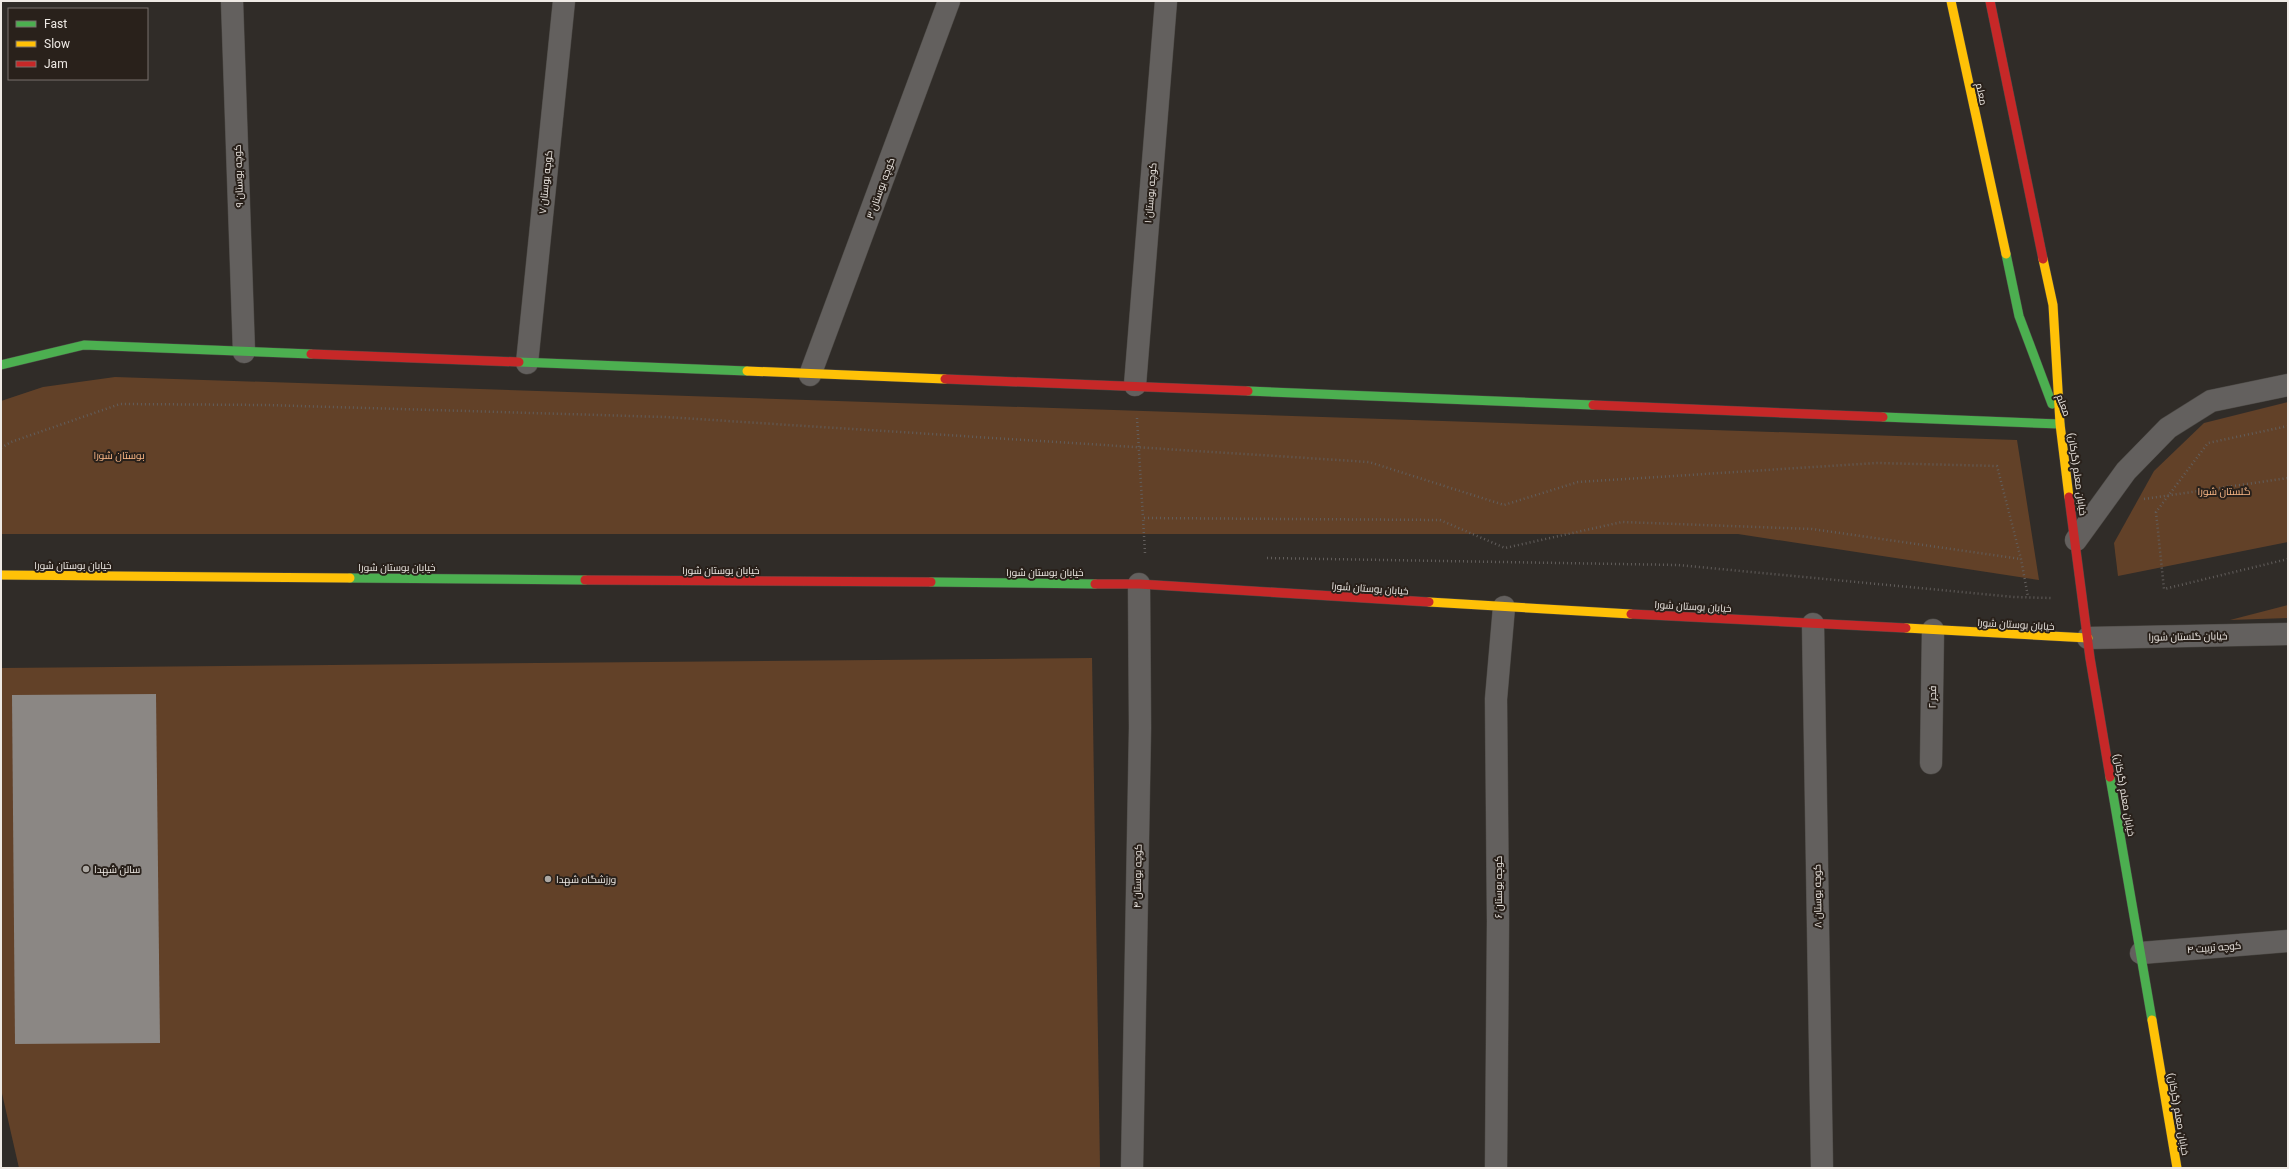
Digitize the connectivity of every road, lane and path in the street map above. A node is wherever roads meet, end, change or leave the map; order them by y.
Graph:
1 (232, 1) edge
2 (564, 1) edge
3 (949, 1) edge
4 (1166, 1) edge
5 (1951, 1) edge
6 (1990, 1) edge
7 (244, 352) junction
8 (527, 363) junction
9 (1, 365) edge
10 (810, 375) junction
11 (1135, 385) junction
12 (2288, 385) edge
13 (2060, 424) junction
14 (2288, 426) edge
15 (1, 448) edge
16 (1140, 448) junction
17 (2288, 478) edge
18 (2167, 497) junction
19 (2102, 503) junction
20 (1143, 518) junction
21 (2076, 540) junction
22 (1146, 556) dead end
23 (2021, 559) junction
24 (2288, 560) edge
25 (1, 575) edge
26 (1139, 584) junction
27 (2028, 597) dead end
28 (1504, 607) junction
29 (1813, 624) junction
30 (1933, 630) junction
31 (2288, 634) edge
32 (2088, 638) junction
33 (1931, 763) dead end
34 (2288, 941) edge
35 (2140, 953) junction
36 (1132, 1168) edge
37 (1496, 1168) edge
38 (1822, 1168) edge
39 (2177, 1168) edge

1 - 7 street, کوچه بوستان ۹
2 - 8 street, کوچه بوستان ۷
3 - 10 street, کوچه بوستان ۳
4 - 11 street, کوچه بوستان ۱
5 - 13 main road, معلم
6 - 13 main road, معلم
7 - 8 main road
7 - 9 main road
8 - 10 main road
10 - 11 main road
11 - 13 main road
11 - 16 path
12 - 19 street
13 - 21 main road, خیابان معلم (گرکان)
14 - 18 path
15 - 16 path
16 - 20 path
16 - 23 path
17 - 18 path
18 - 19 path
18 - 24 path
19 - 21 street
20 - 22 path
20 - 23 path
21 - 32 main road, خیابان معلم (گرکان)
23 - 27 path
25 - 26 main road, خیابان بوستان شورا
26 - 28 main road, خیابان بوستان شورا
26 - 36 street, کوچه بوستان ۴
28 - 29 main road, خیابان بوستان شورا
28 - 37 street, کوچه بوستان ۶
29 - 30 main road, خیابان بوستان شورا
29 - 38 street, کوچه بوستان ۸
30 - 32 main road, خیابان بوستان شورا
30 - 33 street, فجر ۲
31 - 32 street, خیابان گلستان شورا
32 - 35 main road, خیابان معلم (گرکان)
34 - 35 street, کوچه تربیت ۴
35 - 39 main road, خیابان معلم (گرکان)

